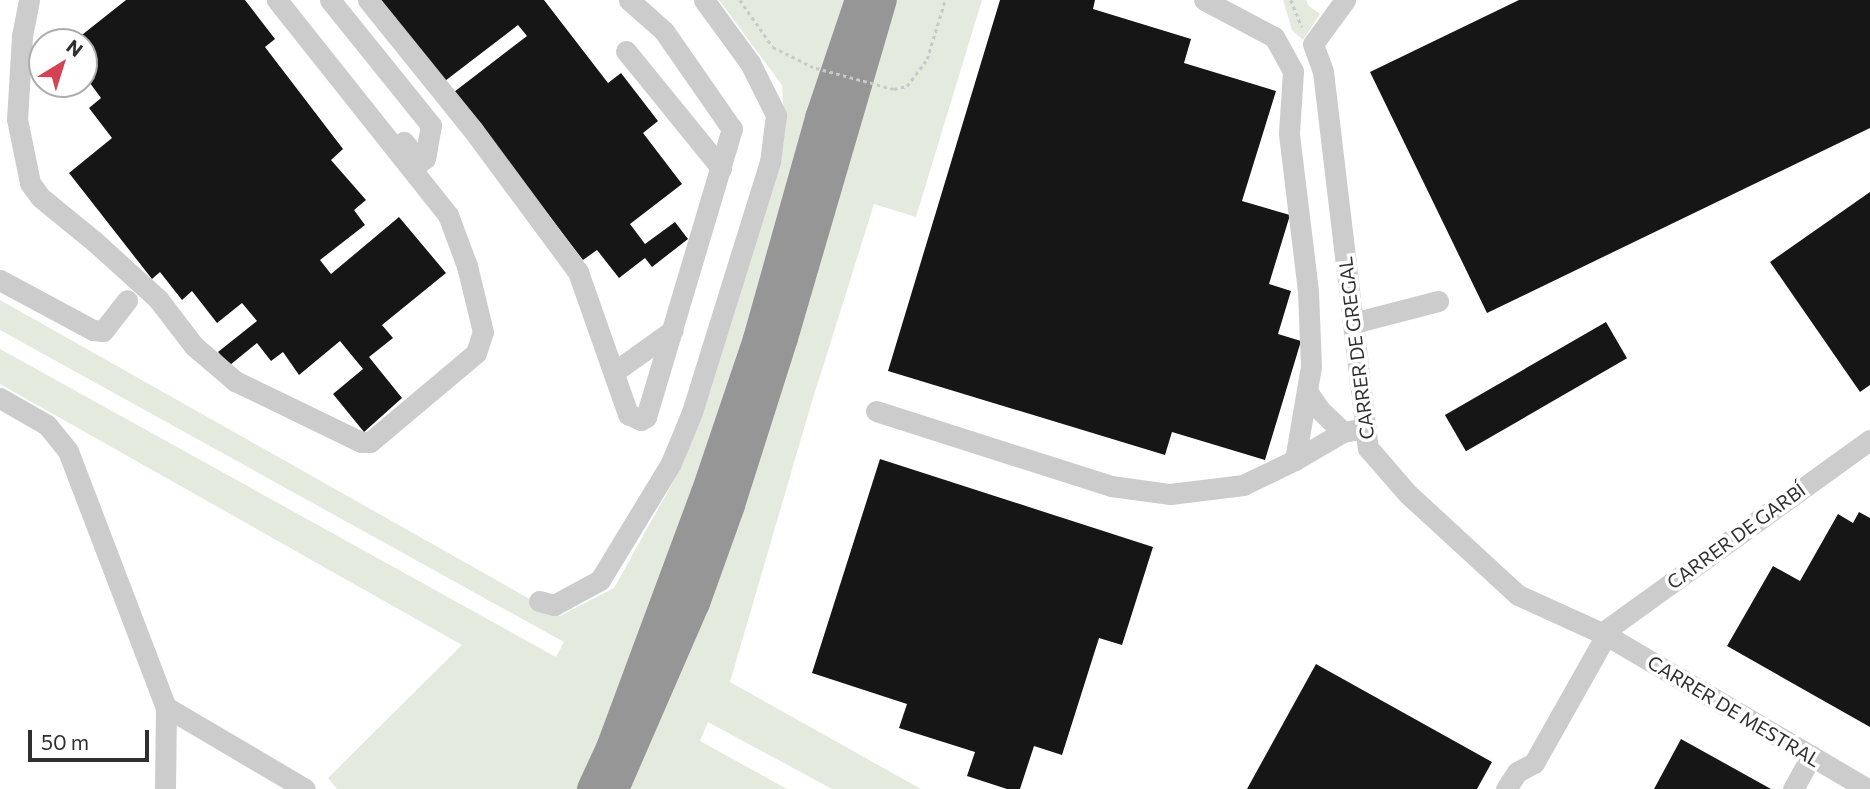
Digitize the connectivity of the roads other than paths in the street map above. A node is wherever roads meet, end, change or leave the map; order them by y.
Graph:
1 (29, 0) edge
2 (277, 0) edge
3 (292, 0) edge
4 (330, 0) edge
5 (368, 0) edge
6 (629, 0) edge
7 (704, 0) edge
8 (882, 0) edge
9 (1204, 0) edge
10 (1345, 0) edge
11 (857, 8) edge
12 (626, 51) dead end
13 (721, 168) junction
14 (0, 280) edge
15 (127, 300) dead end
16 (1438, 301) dead end
17 (1353, 323) junction
18 (673, 330) junction
19 (614, 372) junction
20 (1307, 391) junction
21 (0, 398) edge
22 (876, 411) dead end
23 (1366, 428) junction
24 (1343, 432) junction
25 (1870, 440) edge
26 (1294, 460) junction
27 (539, 601) dead end
28 (695, 603) junction
29 (1604, 634) junction
30 (638, 674) junction
31 (166, 707) junction
32 (1811, 756) junction
33 (296, 787) edge
34 (165, 789) edge
35 (581, 789) edge
36 (593, 789) edge
37 (614, 789) edge
38 (629, 789) edge
39 (1506, 789) edge
40 (1793, 789) edge
41 (1867, 789) edge

1 - 2 street
3 - 4 street
5 - 19 street
6 - 13 street
7 - 27 street
8 - 28 highway
9 - 20 street
10 - 17 street, CARRER DE GREGAL
11 - 30 highway
12 - 13 street
13 - 18 street
14 - 15 street
16 - 17 street
17 - 23 street, CARRER DE GREGAL
18 - 19 street
18 - 19 street
20 - 24 street
20 - 26 street
21 - 31 street
22 - 26 street
23 - 24 street
23 - 29 street, CARRER DE GREGAL
24 - 26 street
25 - 29 street, CARRER DE GARBÍ
28 - 37 highway
28 - 38 highway
29 - 32 street, CARRER DE MESTRAL
29 - 39 street
30 - 35 highway
30 - 36 highway
31 - 33 street
31 - 34 street
32 - 40 street
32 - 41 street, CARRER DE MESTRAL

